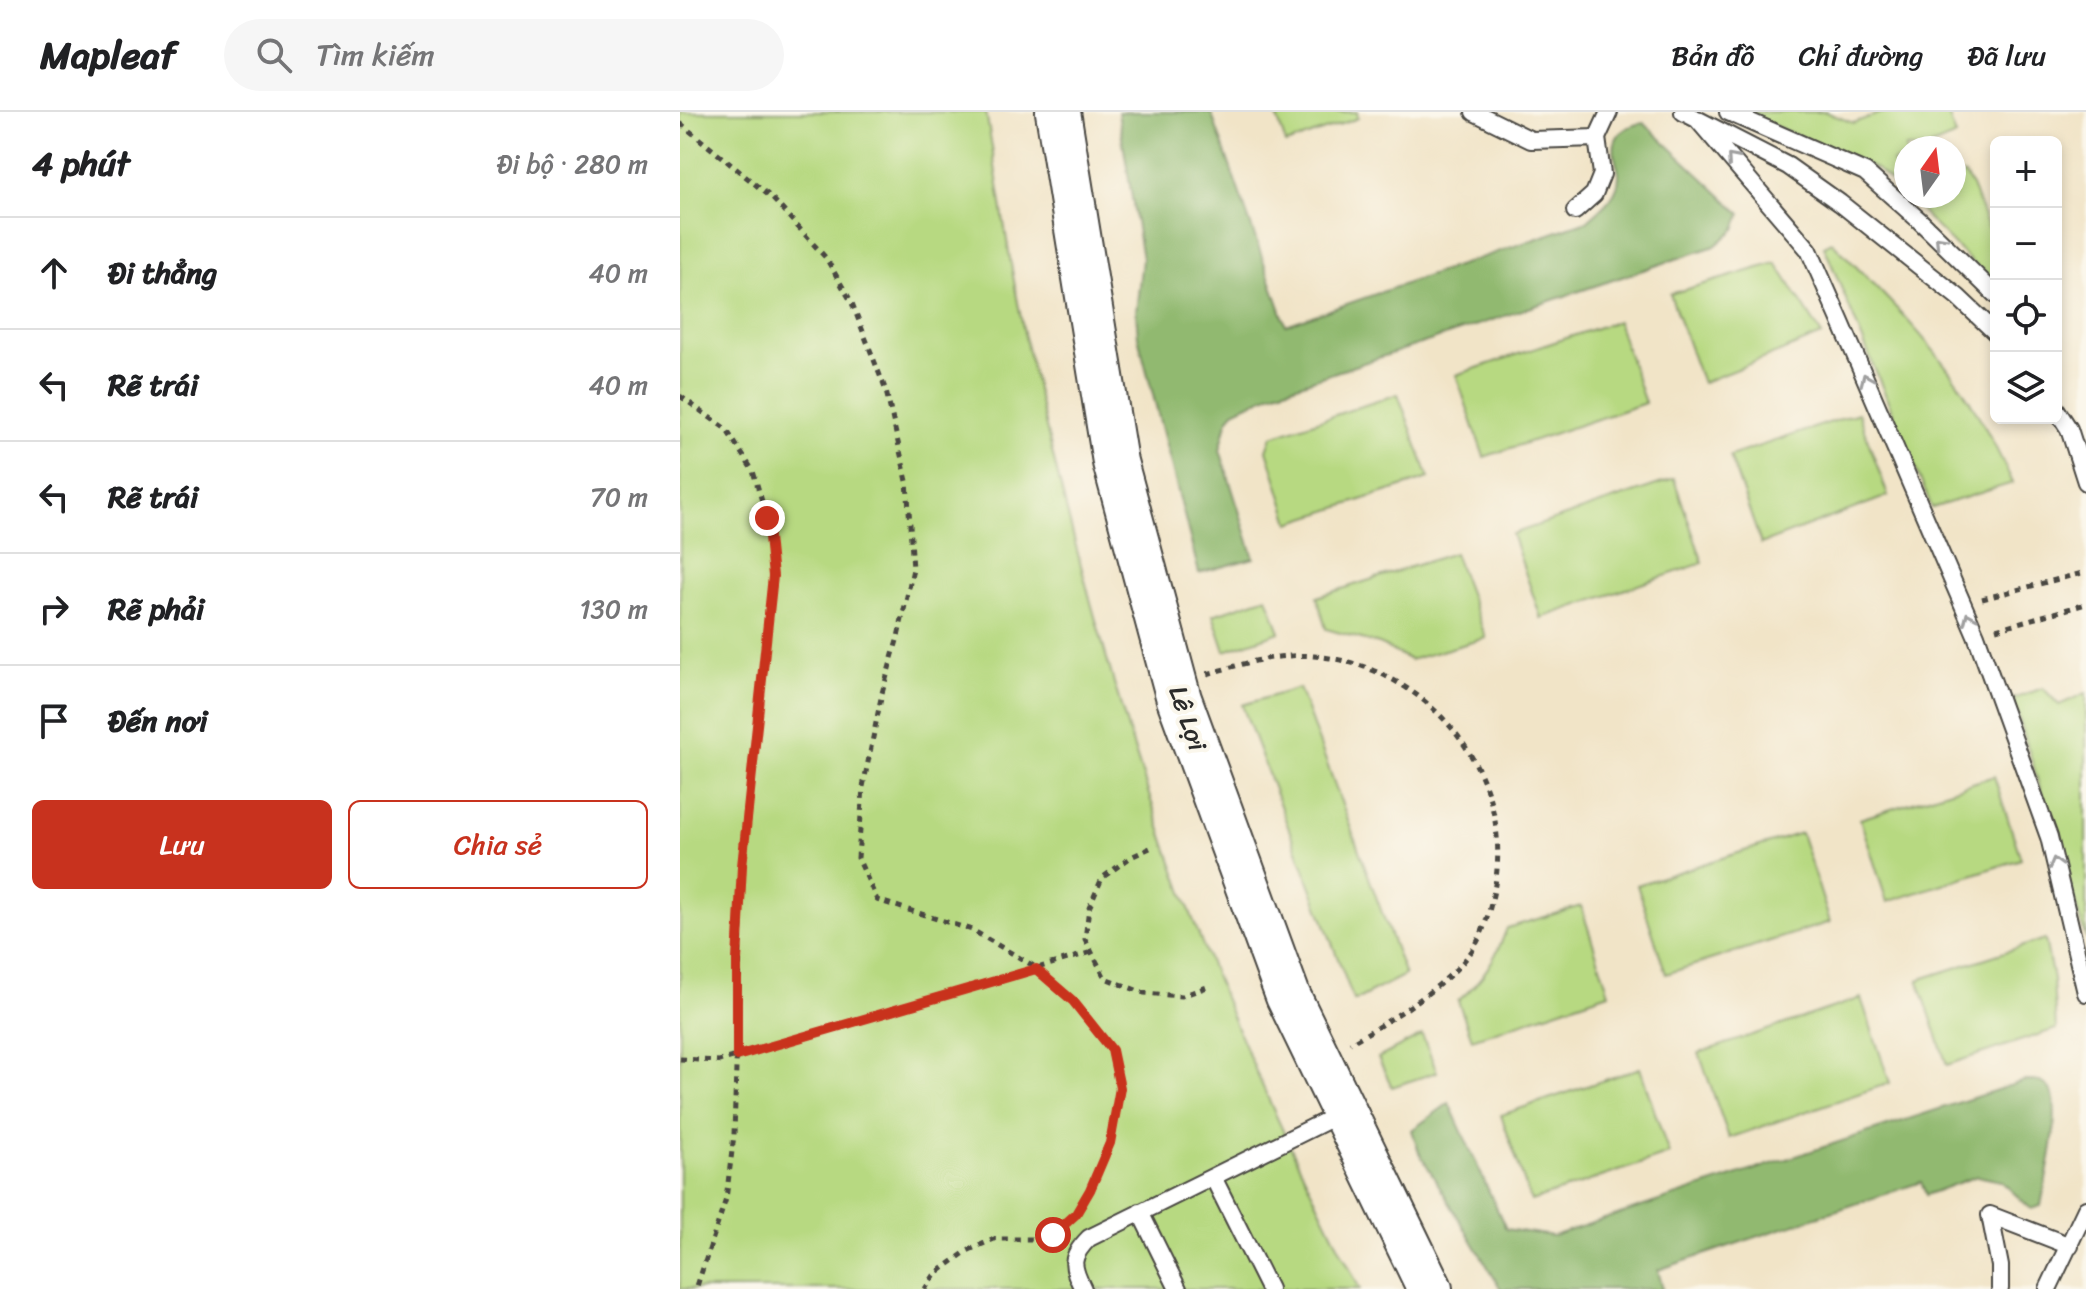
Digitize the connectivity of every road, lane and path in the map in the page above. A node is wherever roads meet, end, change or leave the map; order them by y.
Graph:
1 (1058, 112) edge
2 (1474, 112) edge
3 (1609, 112) edge
4 (1728, 112) edge
5 (1690, 116) edge
6 (680, 123) edge
7 (1597, 138) junction
8 (1575, 211) dead end
9 (1990, 289) edge
10 (1990, 327) edge
11 (680, 396) edge
12 (2062, 418) edge
13 (2086, 482) edge
14 (2086, 572) edge
15 (1963, 604) junction
16 (2086, 604) edge
17 (1976, 635) junction
18 (1175, 683) junction
19 (1150, 848) dead end
20 (1092, 952) junction
21 (1036, 969) junction
22 (1207, 987) dead end
23 (2086, 993) edge
24 (737, 1056) junction
25 (1317, 1056) junction
26 (680, 1059) edge
27 (1344, 1112) junction
28 (1213, 1177) junction
29 (2086, 1209) edge
30 (1140, 1212) junction
31 (2070, 1246) junction
32 (696, 1289) edge
33 (925, 1289) edge
34 (1083, 1289) edge
35 (1178, 1289) edge
36 (1269, 1289) edge
37 (1430, 1289) edge
38 (2000, 1289) edge
39 (2048, 1289) edge

1 - 18 main road, Lê Lợi
2 - 7 lane
3 - 7 lane
9 -> 4 lane
5 - 10 lane
15 -> 5 lane
6 - 21 path
7 - 8 lane
11 - 24 path
12 - 13 lane
14 - 15 path
17 -> 15 lane
16 - 17 path
23 -> 17 lane
18 - 25 main road, Lê Lợi
18 - 25 path
19 - 20 path
20 - 21 path
20 - 22 path
21 - 24 path
21 - 33 path
24 - 26 path
24 - 32 path
25 - 27 main road, Lê Lợi
27 - 28 lane
27 - 37 main road, Lê Lợi
28 - 30 lane
28 - 36 lane
29 - 31 lane
30 - 34 lane
30 - 35 lane
31 - 38 lane
31 - 39 lane

